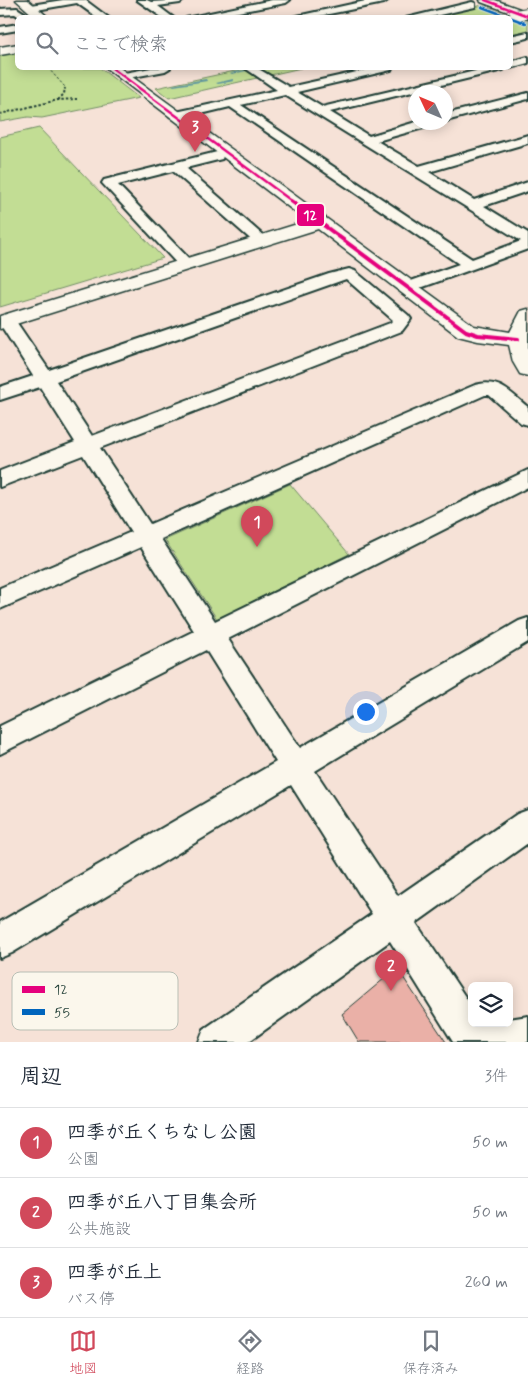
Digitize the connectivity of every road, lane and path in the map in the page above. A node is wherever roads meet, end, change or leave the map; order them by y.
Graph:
1 (21, 0) edge
2 (79, 0) edge
3 (180, 0) edge
4 (286, 0) edge
5 (384, 0) edge
6 (464, 0) edge
7 (485, 0) edge
8 (145, 3) edge
9 (527, 11) edge
10 (0, 12) edge
11 (30, 13) edge
12 (101, 15) edge
13 (165, 15) edge
14 (206, 15) edge
15 (307, 15) edge
16 (424, 15) edge
17 (513, 16) edge
18 (15, 28) edge
19 (0, 30) edge
20 (528, 35) edge
21 (513, 38) edge
22 (15, 48) edge
23 (0, 51) edge
24 (528, 60) edge
25 (513, 64) edge
26 (50, 70) edge
27 (141, 70) edge
28 (253, 70) edge
29 (378, 70) edge
30 (491, 70) edge
31 (117, 72) edge
32 (287, 90) junction
33 (528, 96) edge
34 (77, 99) dead end
35 (58, 100) junction
36 (231, 103) junction
37 (321, 111) junction
38 (0, 114) edge
39 (176, 116) junction
40 (453, 116) edge
41 (408, 128) edge
42 (528, 139) edge
43 (367, 140) junction
44 (217, 156) dead end
45 (176, 166) junction
46 (418, 171) junction
47 (528, 186) edge
48 (472, 205) junction
49 (320, 223) junction
50 (528, 239) edge
51 (261, 241) junction
52 (528, 244) edge
53 (187, 264) junction
54 (471, 265) junction
55 (417, 284) dead end
56 (528, 315) edge
57 (4, 322) edge
58 (518, 339) junction
59 (528, 369) edge
60 (45, 378) junction
61 (0, 394) edge
62 (528, 418) edge
63 (88, 445) junction
64 (528, 478) edge
65 (0, 479) edge
66 (146, 535) junction
67 (0, 599) edge
68 (528, 629) edge
69 (211, 636) junction
70 (0, 740) edge
71 (296, 766) junction
72 (528, 825) edge
73 (394, 919) junction
74 (0, 941) edge
75 (528, 1034) edge
76 (216, 1042) edge
77 (475, 1042) edge

1 - 11 street
2 - 11 street
2 - 12 street
3 - 8 street
4 - 14 street
5 - 15 street
6 - 16 street
7 - 9 street
8 - 13 street
9 - 17 street, bridge
10 - 11 street
18 - 19 street
20 - 21 street
22 - 23 street
24 - 25 street
26 - 35 path
27 - 31 street
28 - 32 street
29 - 32 street
30 - 37 street
31 - 39 street
32 - 36 street
32 - 37 street
33 - 40 street
34 - 35 path
35 - 38 path
36 - 39 street
36 - 54 street
37 - 43 street
39 - 49 street
41 - 43 street
42 - 46 street
43 - 46 street
44 - 45 street
45 - 51 street
45 - 53 street
46 - 48 street
47 - 48 street
48 - 50 street
49 - 51 street
49 - 58 street
51 - 53 street
52 - 54 street
53 - 57 street
54 - 55 street
56 - 58 street
57 - 60 street
58 - 59 street
60 - 61 street
60 - 63 street
60 - 63 street
62 - 66 street
63 - 65 street
63 - 66 street
64 - 69 street
66 - 67 street
66 - 69 street
68 - 71 street
69 - 70 street
69 - 71 street
71 - 73 street
71 - 74 street
72 - 73 street
73 - 76 street
73 - 77 street
75 - 77 street

